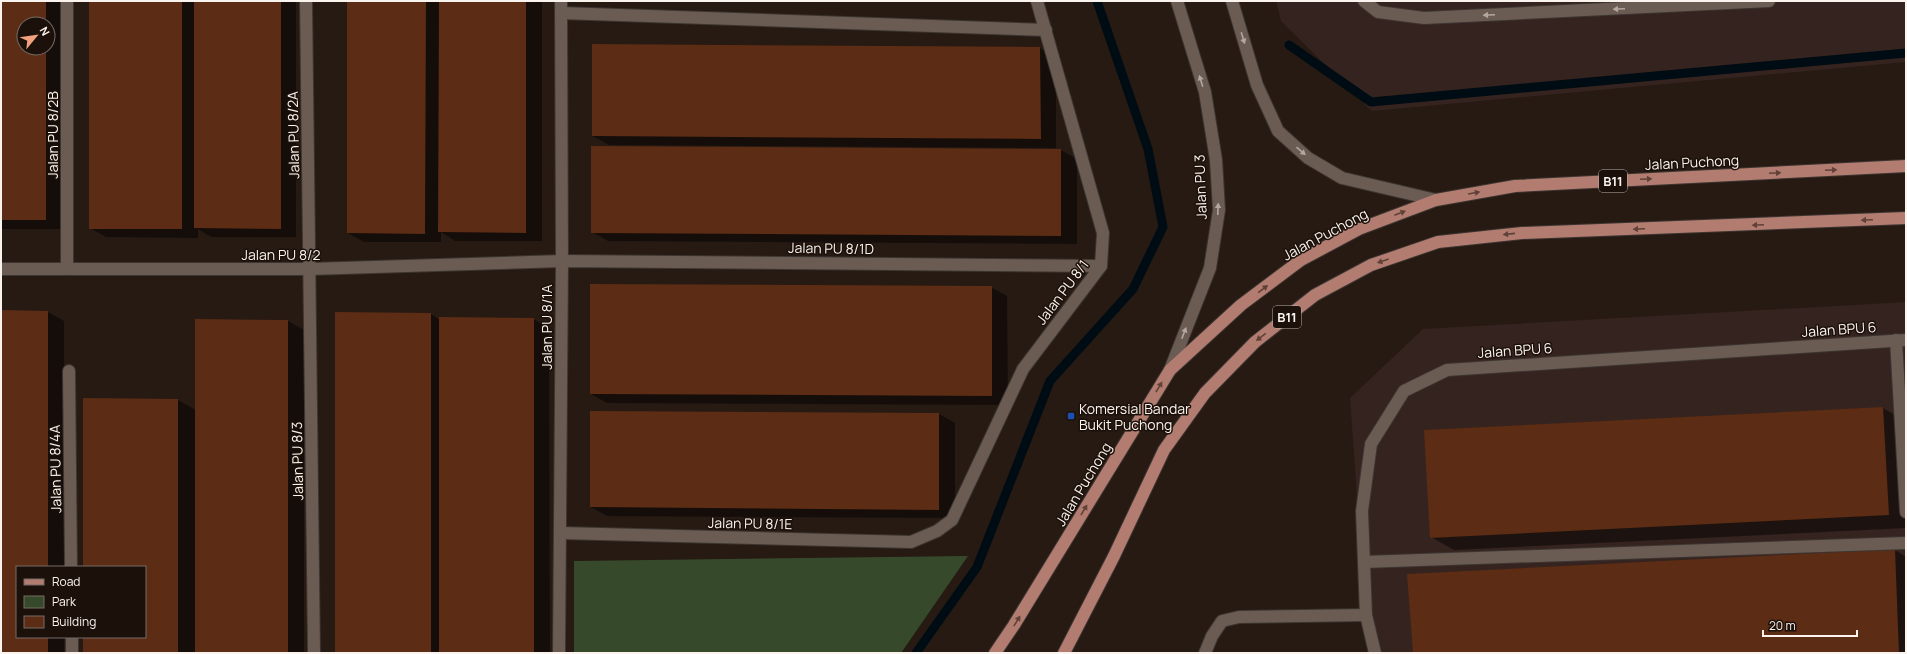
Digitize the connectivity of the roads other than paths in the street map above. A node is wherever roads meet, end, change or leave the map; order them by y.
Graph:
1 (67, 1) edge
2 (306, 1) edge
3 (561, 1) edge
4 (1037, 1) edge
5 (1177, 1) edge
6 (1232, 1) edge
7 (1364, 1) edge
8 (1769, 1) edge
9 (561, 14) junction
10 (1046, 30) junction
11 (1906, 166) edge
12 (1436, 200) junction
13 (1906, 218) edge
14 (562, 261) junction
15 (1101, 266) junction
16 (1, 268) edge
17 (67, 269) junction
18 (310, 269) junction
19 (1901, 340) edge
20 (1170, 370) junction
21 (69, 371) dead end
22 (1906, 512) edge
23 (937, 531) joint
24 (561, 533) junction
25 (1906, 543) edge
26 (1364, 562) junction
27 (71, 566) edge
28 (1366, 615) junction
29 (72, 638) edge
30 (72, 653) edge
31 (314, 653) edge
32 (559, 653) edge
33 (995, 653) edge
34 (1064, 653) edge
35 (1205, 653) edge
36 (1375, 653) edge

1 - 17 street, Jalan PU 8/2B
2 - 18 street, Jalan PU 8/2A
3 - 9 street, Jalan PU 8/1A
4 - 10 street, Jalan PU 8/1
20 -> 5 street, Jalan PU 3
6 -> 12 street
8 -> 7 street
9 - 10 street
9 - 14 street, Jalan PU 8/1A
10 - 15 street, Jalan PU 8/1
12 -> 11 main road, Jalan Puchong / B11
20 -> 12 main road, Jalan Puchong / B11
13 -> 34 main road, B11
14 - 15 street, Jalan PU 8/1D
14 - 18 street, Jalan PU 8/2
14 - 24 street, Jalan PU 8/1A
15 - 23 street, Jalan PU 8/1
16 - 17 street, Jalan PU 8/2
17 - 18 street, Jalan PU 8/2
18 - 31 street, Jalan PU 8/3
19 - 22 street
19 - 26 street, Jalan BPU 6
33 -> 20 main road, Jalan Puchong / B11
21 - 27 street, Jalan PU 8/4A
23 - 24 street, Jalan PU 8/1E
24 - 32 street, Jalan PU 8/1A
25 - 26 street
26 - 28 street, Jalan BPU 6
28 - 35 street
28 - 36 street, Jalan BPU 6
29 - 30 street

